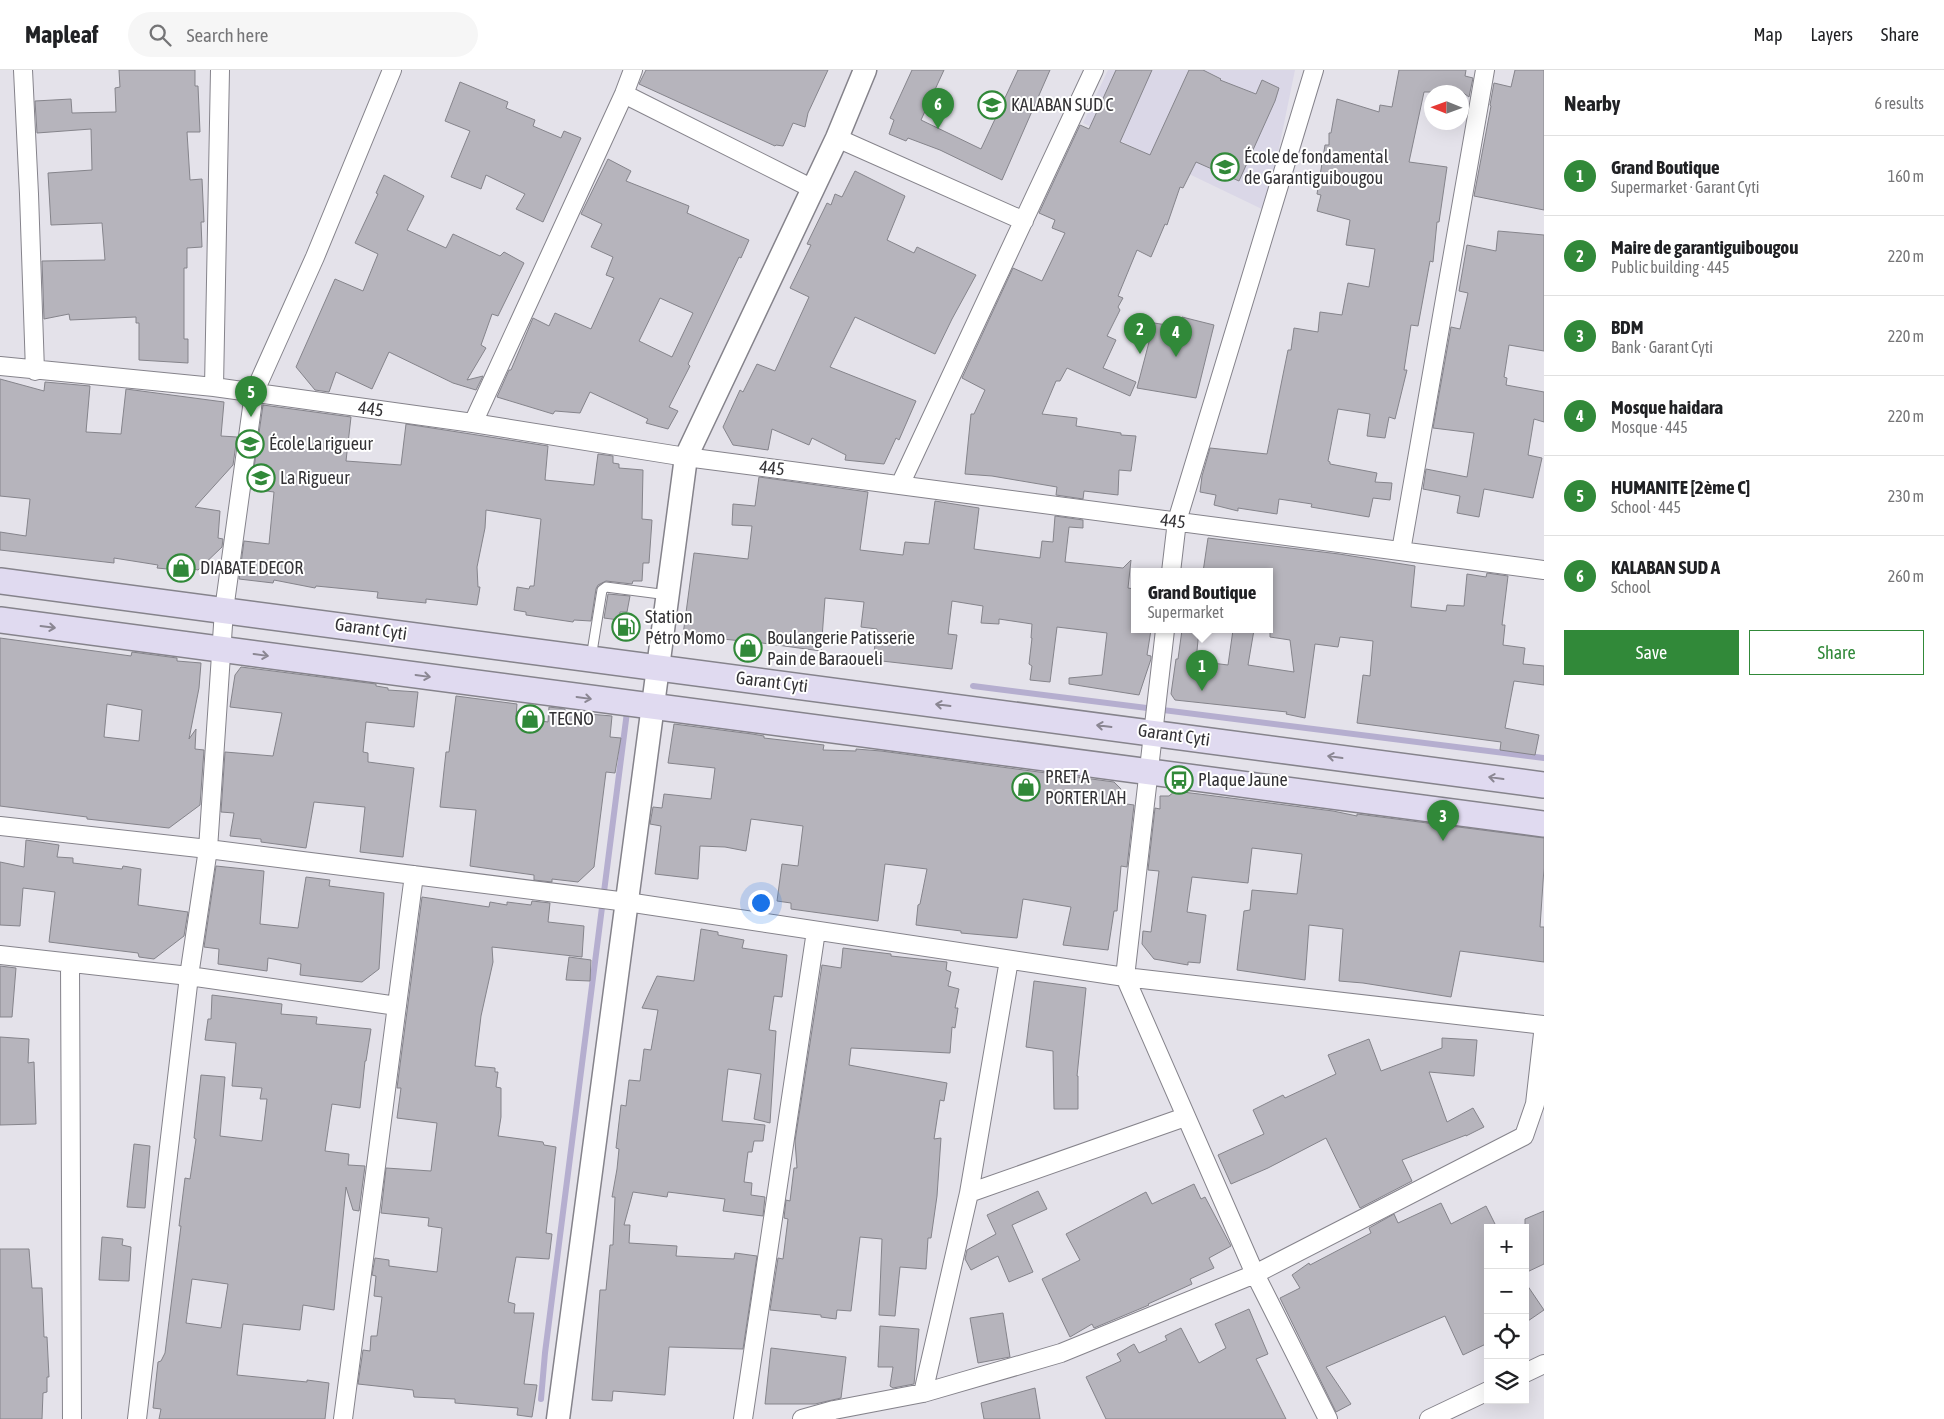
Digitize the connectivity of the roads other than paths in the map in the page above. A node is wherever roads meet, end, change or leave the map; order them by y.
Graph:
1 (23, 70) edge
2 (220, 70) edge
3 (392, 70) edge
4 (633, 70) edge
5 (866, 70) edge
6 (1094, 70) edge
7 (1314, 70) edge
8 (1485, 70) edge
9 (624, 94) junction
10 (837, 138) junction
11 (813, 189) junction
12 (1024, 220) junction
13 (0, 366) edge
14 (35, 371) junction
15 (214, 387) junction
16 (254, 393) junction
17 (474, 423) junction
18 (686, 457) junction
19 (900, 485) junction
20 (1177, 521) junction
21 (1401, 551) junction
22 (1172, 568) edge
23 (1544, 570) edge
24 (0, 581) edge
25 (668, 596) junction
26 (224, 610) junction
27 (0, 620) edge
28 (1165, 633) edge
29 (221, 649) junction
30 (591, 658) junction
31 (658, 668) junction
32 (653, 707) junction
33 (1155, 732) junction
34 (1148, 770) junction
35 (1544, 785) edge
36 (1544, 824) edge
37 (0, 826) edge
38 (208, 849) junction
39 (414, 875) junction
40 (627, 902) junction
41 (816, 931) junction
42 (0, 955) edge
43 (1009, 960) junction
44 (70, 963) junction
45 (189, 976) junction
46 (1125, 977) junction
47 (397, 1006) junction
48 (1544, 1024) edge
49 (1186, 1117) junction
50 (969, 1193) junction
51 (1255, 1274) junction
52 (1544, 1364) edge
53 (1529, 1371) edge
54 (923, 1393) junction
55 (1484, 1393) edge
56 (72, 1419) edge
57 (137, 1419) edge
58 (343, 1419) edge
59 (558, 1419) edge
60 (743, 1419) edge
61 (802, 1419) edge
62 (1328, 1419) edge
63 (1429, 1419) edge

1 - 14 street
2 - 15 street
3 - 16 street
4 - 9 street
5 - 10 street
6 - 12 street
7 - 20 street
8 - 21 street
9 - 11 street
9 - 17 street
10 - 11 street
10 - 12 street
11 - 18 street
12 - 19 street
13 - 14 street, 445
14 - 15 street, 445
15 - 16 street, 445
16 - 17 street, 445
16 - 26 street
17 - 18 street, 445
18 - 19 street, 445
18 - 25 street
19 - 20 street, 445
20 - 21 street, 445
20 - 22 street
21 - 23 street, 445
24 - 26 main road, Garant Cyti
25 - 30 lane
25 - 31 street
26 - 29 street
26 - 30 main road, Garant Cyti
27 -> 29 main road
28 - 33 street
29 -> 32 main road
29 - 38 street
30 - 31 main road, Garant Cyti
31 - 32 street
33 -> 31 main road, Garant Cyti
32 - 34 main road
32 - 40 street
33 - 34 street
35 -> 33 main road, Garant Cyti
34 - 36 main road
34 - 46 street
37 - 38 street
38 - 39 street
38 - 45 street
39 - 40 street
39 - 47 street
40 - 41 street
40 - 59 street
41 - 43 street
41 - 60 street
42 - 44 street
43 - 46 street
43 - 50 street
44 - 45 street
44 - 56 street
45 - 47 street
45 - 57 street
46 - 48 street
46 - 49 street
47 - 58 street
48 - 51 street
49 - 50 street
49 - 51 street
50 - 54 street
51 - 54 street
51 - 62 street
52 - 53 street
54 - 61 street
55 - 63 street

